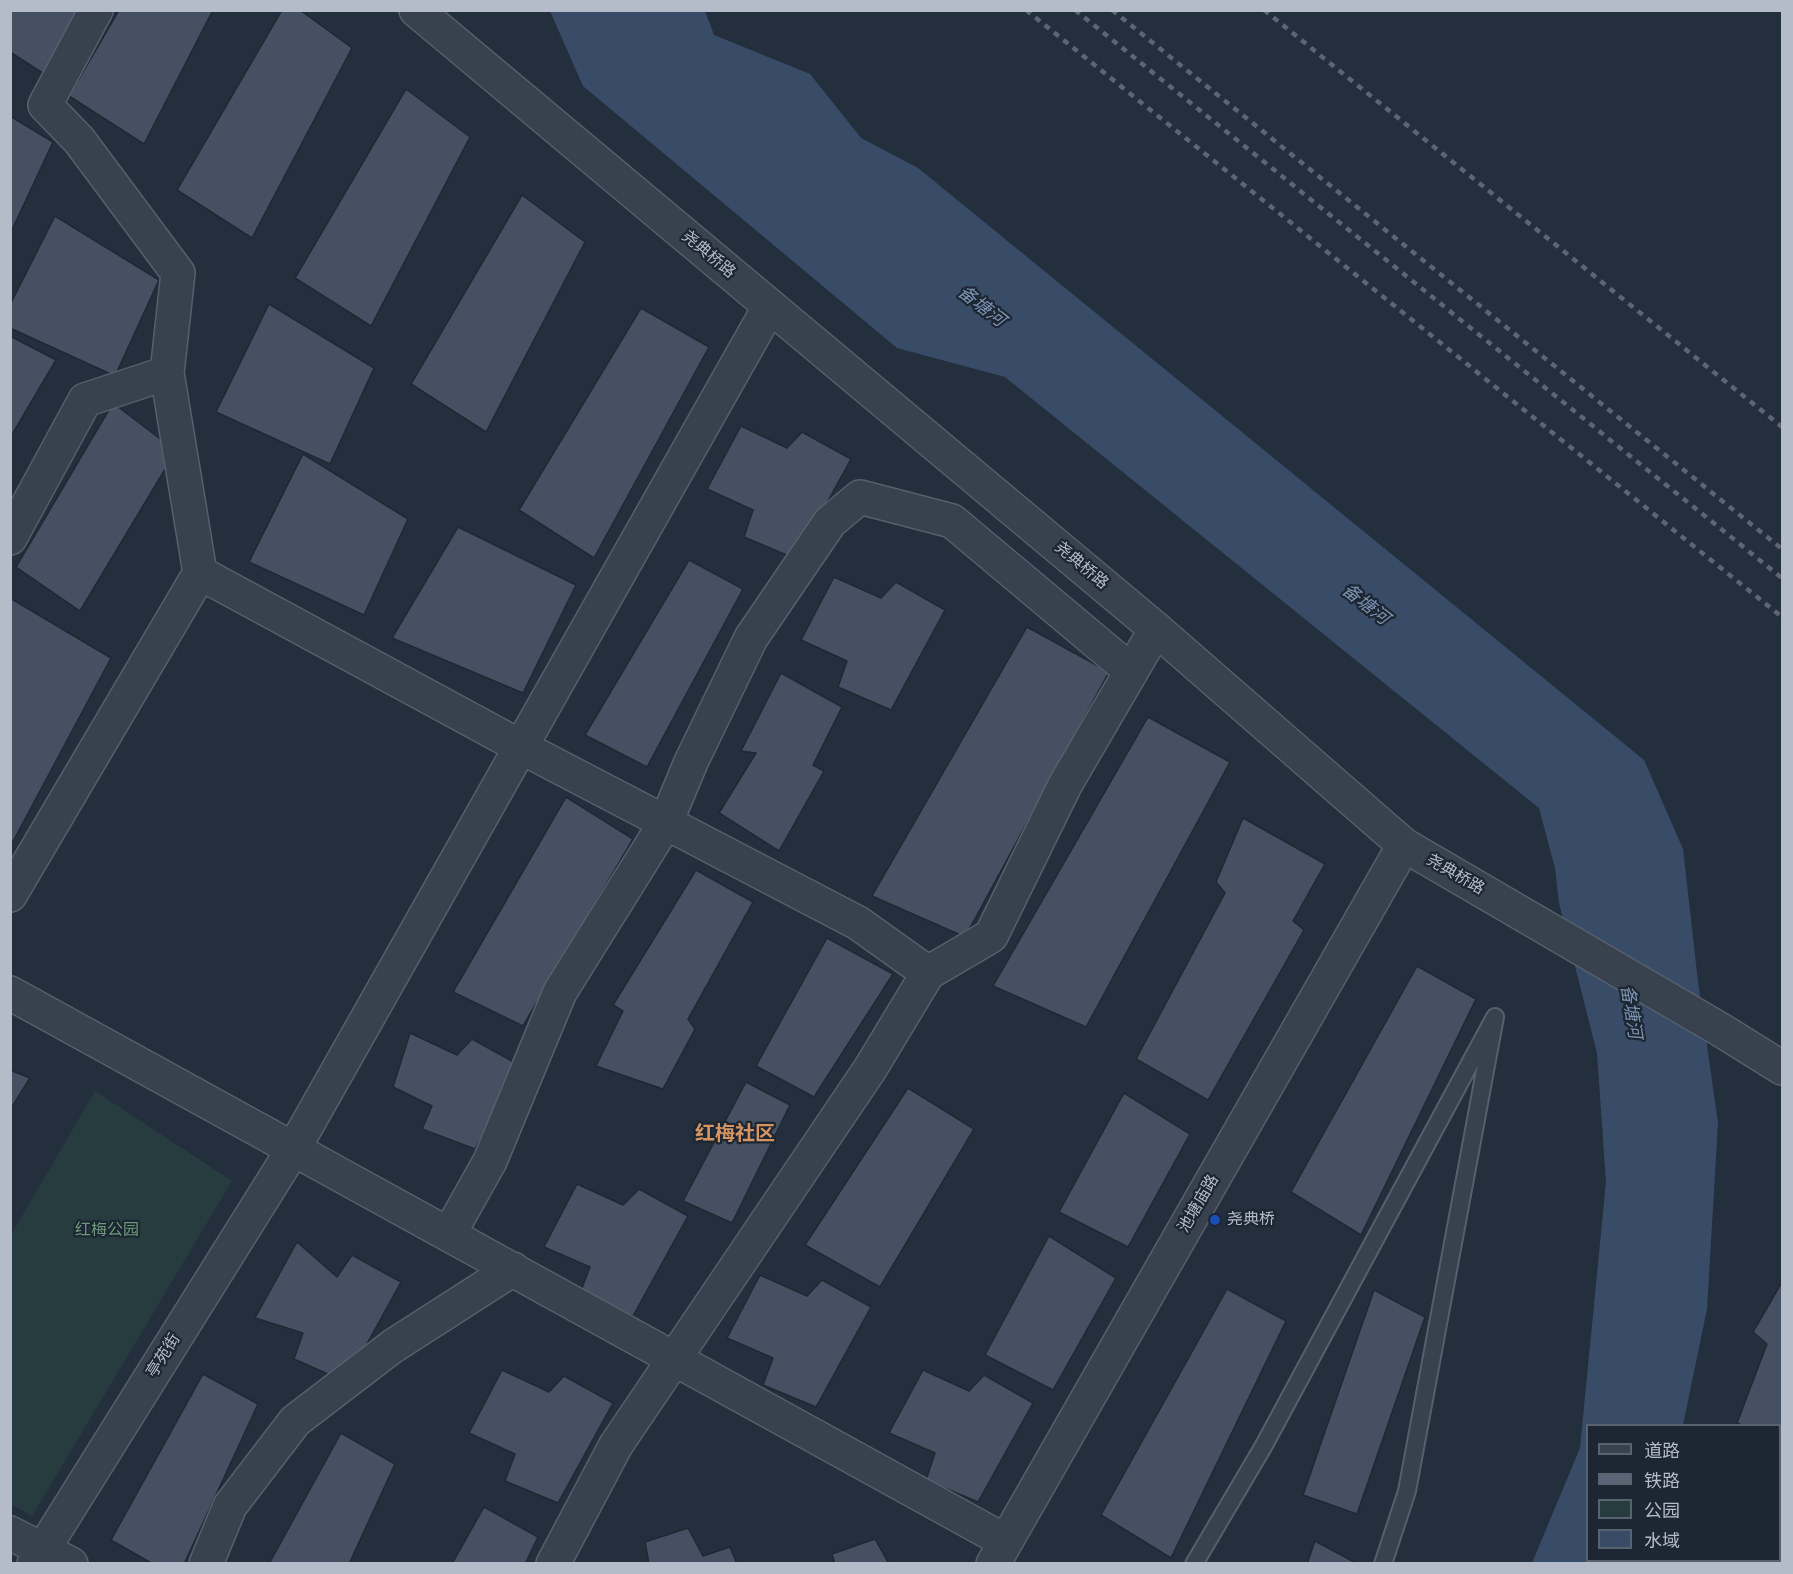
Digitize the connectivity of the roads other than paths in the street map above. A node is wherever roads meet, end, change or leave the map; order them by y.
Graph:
1 (96, 10) edge
2 (416, 10) edge
3 (770, 306) junction
4 (167, 373) junction
5 (10, 538) edge
6 (201, 573) junction
7 (1156, 629) junction
8 (1131, 671) junction
9 (521, 747) junction
10 (666, 822) junction
11 (1404, 845) junction
12 (10, 896) edge
13 (928, 973) junction
14 (10, 993) edge
15 (1782, 1068) edge
16 (294, 1148) junction
17 (449, 1234) junction
18 (513, 1269) junction
19 (675, 1358) junction
20 (10, 1533) edge
21 (999, 1552) edge
22 (49, 1559) edge
23 (206, 1563) edge
24 (553, 1563) edge
25 (1194, 1563) edge
26 (1383, 1563) edge

1 - 4 street
2 - 3 street, 尧典桥路
3 - 7 street, 尧典桥路
3 - 9 street, 亭苑街
4 - 5 street
4 - 6 street
6 - 9 street
6 - 12 street
7 - 8 street
7 - 11 street, 尧典桥路
8 - 10 street
8 - 13 street
9 - 10 street
9 - 16 street, 亭苑街
10 - 13 street
10 - 17 street
11 - 15 street, 尧典桥路
11 - 21 street, 池塘庙路
13 - 19 street
14 - 16 street
16 - 17 street
16 - 22 street, 亭苑街
17 - 18 street
18 - 19 street
18 - 23 street
19 - 21 street
19 - 24 street
20 - 22 street
25 - 26 lane

